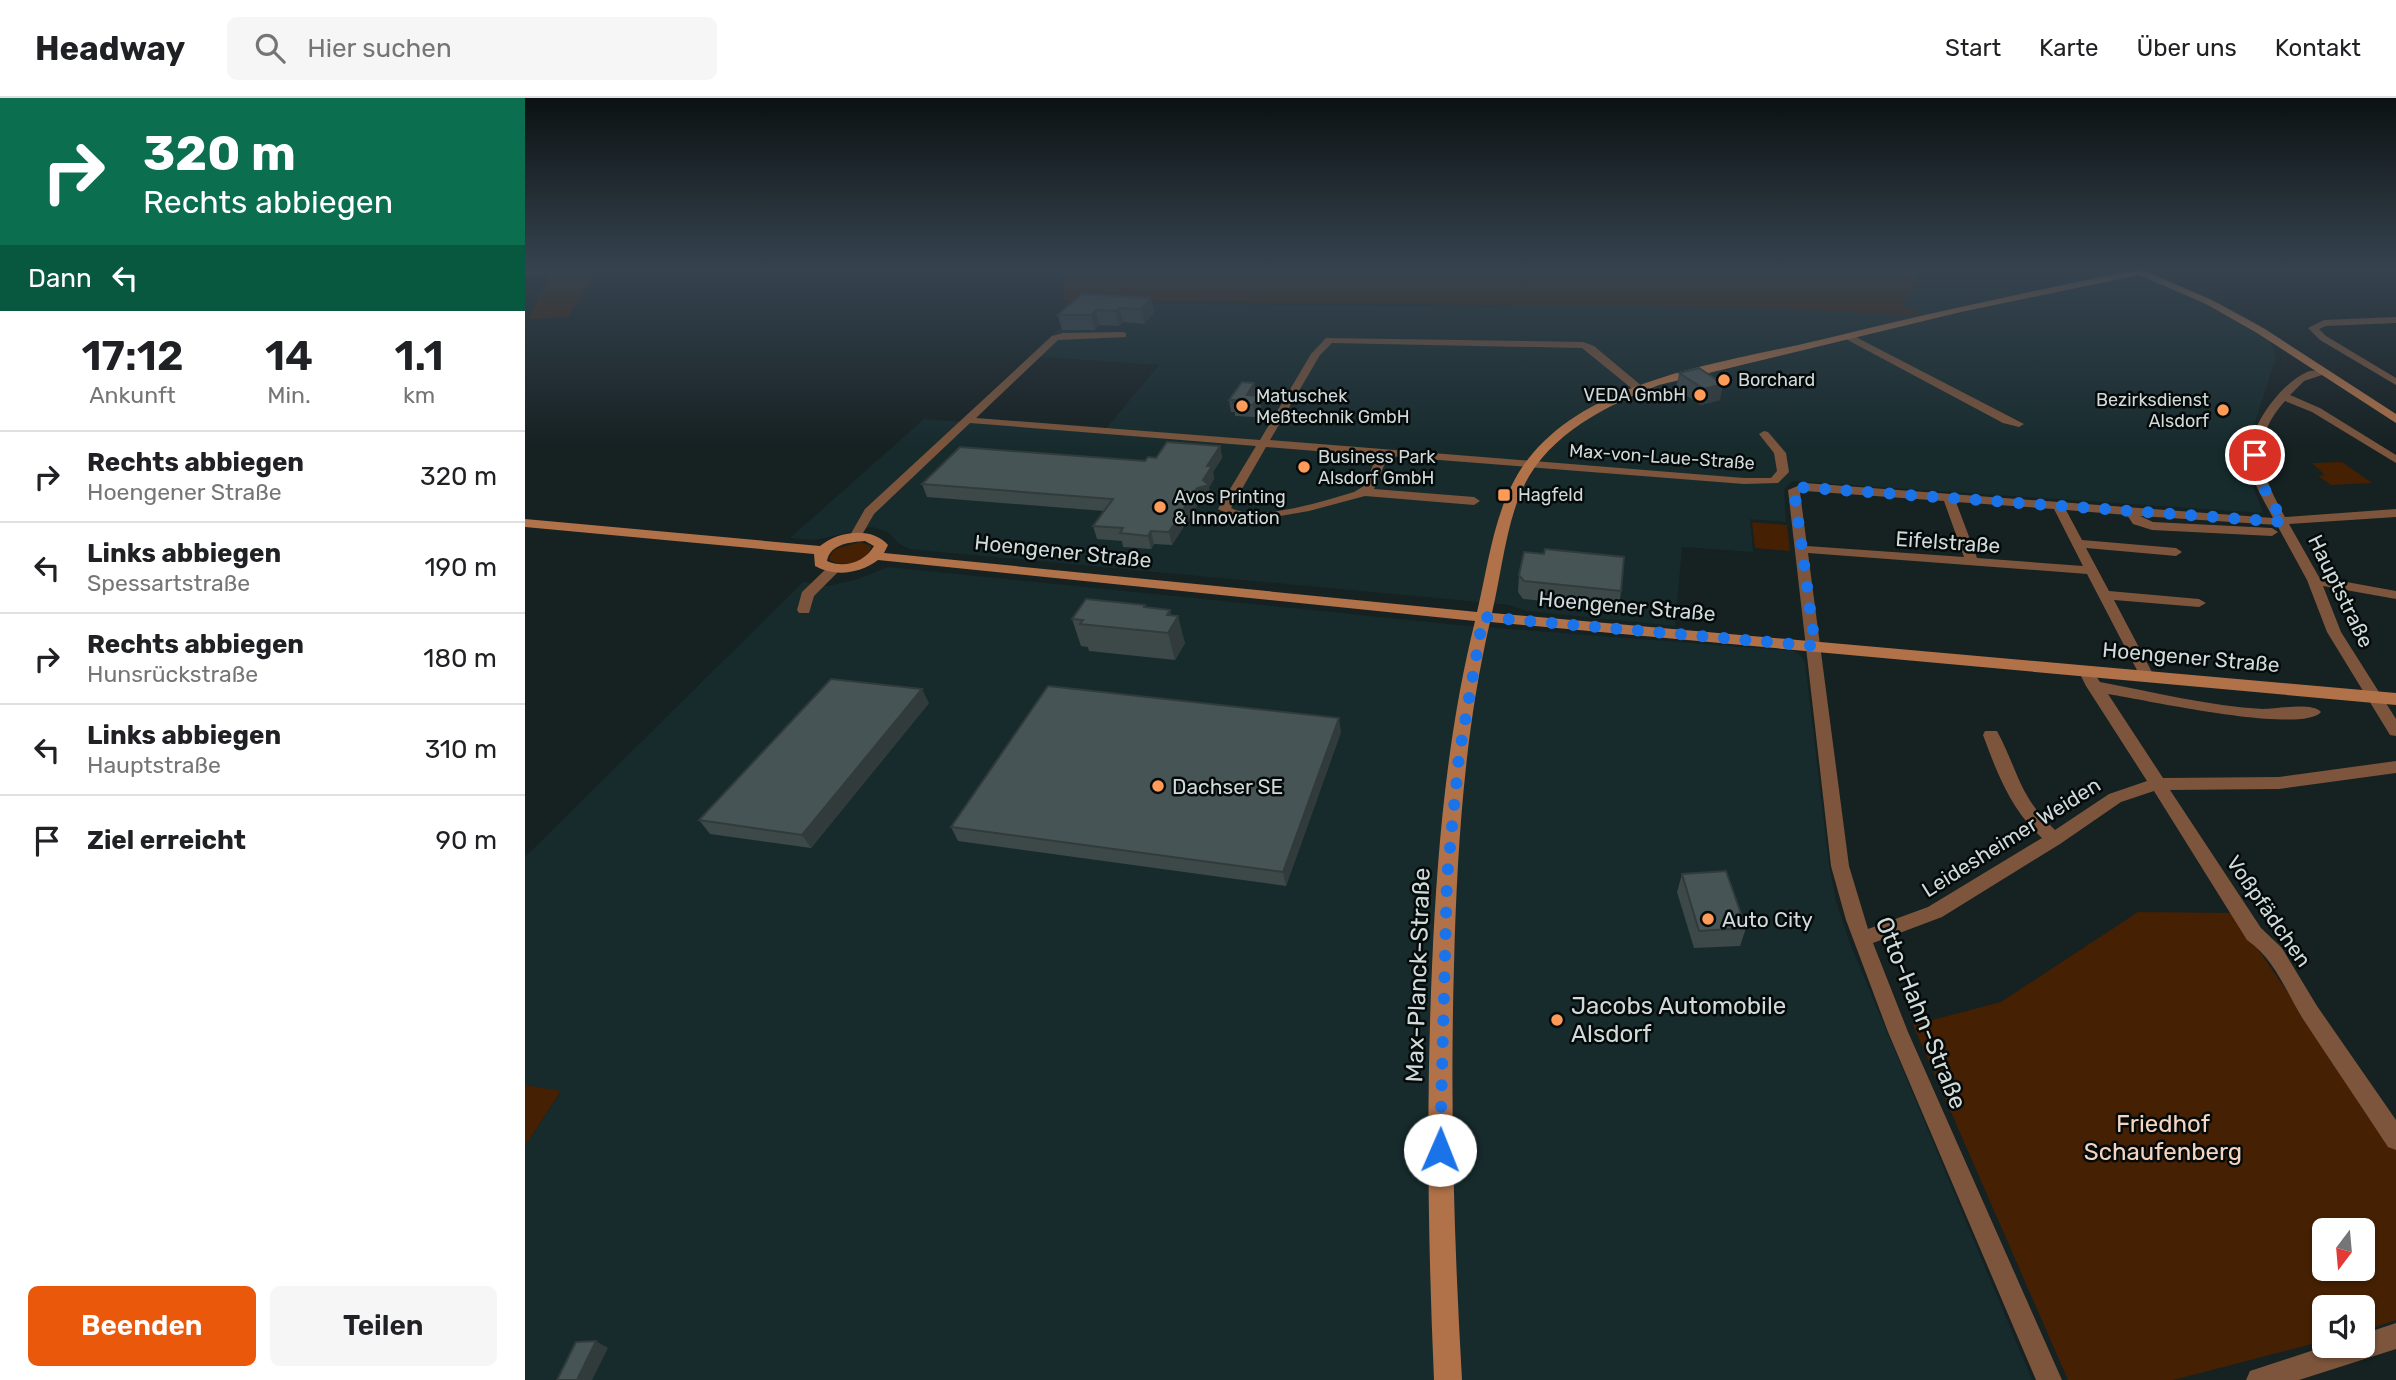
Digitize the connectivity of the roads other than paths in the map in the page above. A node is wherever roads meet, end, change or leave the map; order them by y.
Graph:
1 (1878, 329) edge
2 (2257, 329) edge
3 (2313, 329) edge
4 (1123, 335) dead end
5 (1847, 336) junction
6 (2323, 373) junction
7 (2396, 382) edge
8 (1639, 389) junction
9 (2283, 396) junction
10 (2396, 419) edge
11 (967, 420) junction
12 (2019, 424) dead end
13 (1764, 434) dead end
14 (1263, 443) junction
15 (1384, 453) junction
16 (2396, 460) edge
17 (1531, 464) junction
18 (1365, 492) junction
19 (1949, 498) junction
20 (1474, 501) dead end
21 (2058, 506) junction
22 (2130, 511) junction
23 (2396, 513) edge
24 (525, 523) edge
25 (2287, 527) junction
26 (855, 537) junction
27 (2078, 543) junction
28 (1800, 549) junction
29 (823, 551) junction
30 (2176, 552) dead end
31 (876, 556) junction
32 (1972, 563) junction
33 (834, 569) junction
34 (2093, 571) junction
35 (2315, 580) junction
36 (2104, 594) junction
37 (2396, 595) edge
38 (2199, 603) dead end
39 (804, 610) dead end
40 (1484, 610) junction
41 (1815, 646) junction
42 (2085, 670) junction
43 (2147, 676) junction
44 (2093, 686) junction
45 (2374, 697) junction
46 (2396, 699) edge
47 (2313, 712) dead end
48 (2396, 731) edge
49 (1991, 735) dead end
50 (2396, 767) edge
51 (2156, 784) junction
52 (2054, 839) junction
53 (1862, 939) junction
54 (2396, 1139) edge
55 (2396, 1336) edge
56 (2287, 1376) edge
57 (1448, 1380) edge
58 (2049, 1380) edge
59 (2259, 1380) edge

1 - 5 street, Max-Planck-Straße
2 - 6 street
3 - 7 street
4 - 11 street
5 - 8 street, Max-Planck-Straße
5 - 12 street
6 - 9 street, Hauptstraße
6 - 10 street
8 - 14 street
8 - 17 street, Max-Planck-Straße
9 - 16 street
9 - 25 street, Hauptstraße
11 - 14 street
11 - 26 street
13 - 17 street, Max-von-Laue-Straße
14 - 15 street
14 - 18 street
15 - 17 street
15 - 18 street
17 - 40 street, Max-Planck-Straße
18 - 20 street
19 - 21 street
19 - 28 street, Otto-Hahn-Straße
19 - 32 street
21 - 22 street
21 - 27 street
22 - 25 street
22 - 25 street
23 - 25 street
24 - 29 street
25 - 35 street, Hauptstraße
26 - 29 street
26 - 31 street
27 - 30 street
27 - 34 street
28 - 32 street, Eifelstraße
28 - 41 street, Otto-Hahn-Straße
29 - 33 street
31 - 33 street
31 - 40 street, Hoengener Straße
32 - 34 street, Eifelstraße
33 - 39 street
34 - 36 street
35 - 37 street
35 - 45 street, Hauptstraße
36 - 38 street
36 - 43 street
40 - 41 street, Hoengener Straße
40 - 57 street, Max-Planck-Straße
41 - 42 street, Hoengener Straße
41 - 53 street, Otto-Hahn-Straße
42 - 43 street, Hoengener Straße
42 - 44 street, Voßpfädchen
43 - 45 street, Hoengener Straße
44 - 47 street, Hoengener Straße
44 - 51 street, Voßpfädchen
45 - 46 street, Hoengener Straße
45 - 48 street, Hauptstraße
49 - 52 street
50 - 51 street, Leidesheimer Weiden
51 - 52 street, Leidesheimer Weiden
51 - 54 street, Voßpfädchen
52 - 53 street, Leidesheimer Weiden
53 - 58 street, Otto-Hahn-Straße
55 - 56 street
56 - 59 street

